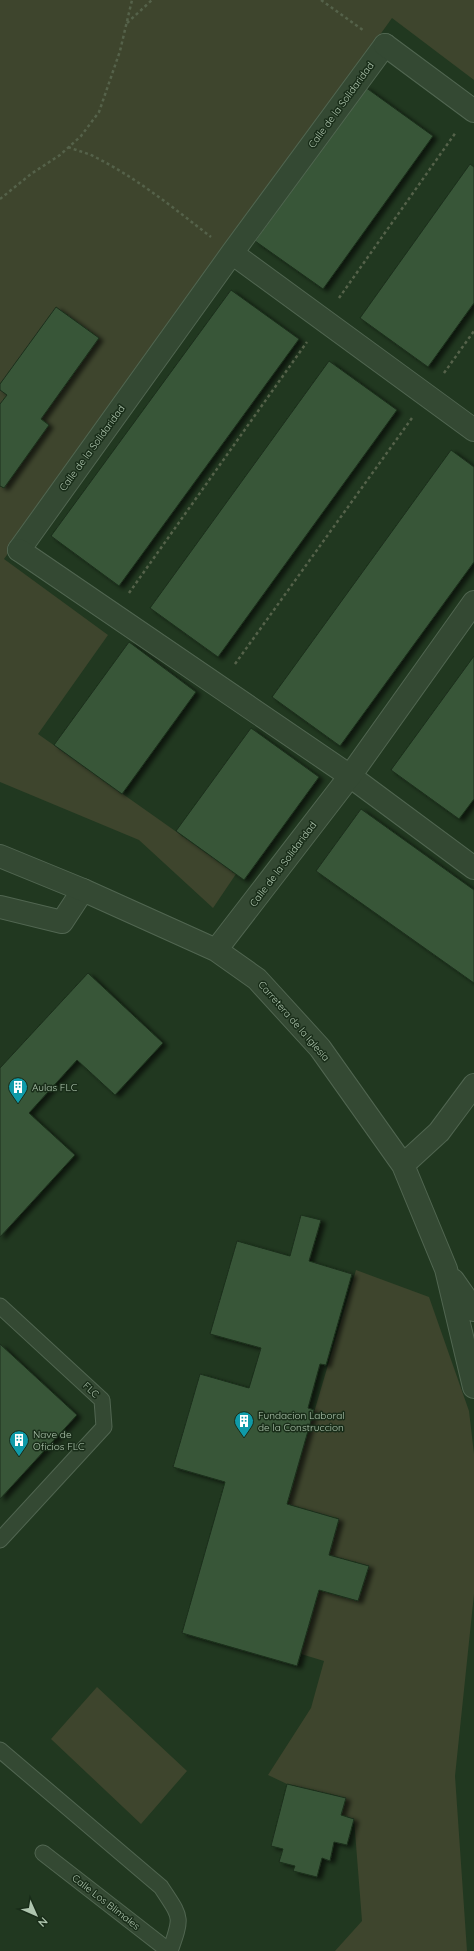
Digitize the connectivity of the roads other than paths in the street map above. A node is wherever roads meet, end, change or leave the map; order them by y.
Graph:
1 (473, 110) edge
2 (232, 253) junction
3 (474, 430) edge
4 (474, 602) edge
5 (350, 776) junction
6 (0, 856) edge
7 (474, 868) edge
8 (83, 890) junction
9 (0, 907) edge
10 (216, 950) junction
11 (474, 1085) edge
12 (403, 1165) junction
13 (0, 1306) edge
14 (465, 1312) edge
15 (474, 1343) edge
16 (474, 1387) edge
17 (0, 1540) edge
18 (0, 1750) edge
19 (44, 1853) dead end
20 (170, 1951) edge

1 - 2 street, Calle de la Solidaridad
2 - 3 street
2 - 5 street, Calle de la Solidaridad
4 - 5 street, Calle de la Solidaridad
5 - 7 street, Calle de la Solidaridad
5 - 10 street, Calle de la Solidaridad
6 - 8 street, Carretera de la Iglesia
8 - 9 street
8 - 10 street, Carretera de la Iglesia
10 - 12 street, Carretera de la Iglesia
11 - 12 street
12 - 14 street, Carretera de la Iglesia
13 - 17 lane, FLC
14 - 15 street, Carretera de la Iglesia
14 - 16 street, Carretera de la Iglesia
18 - 20 lane
19 - 20 lane, Calle Los Blimales

